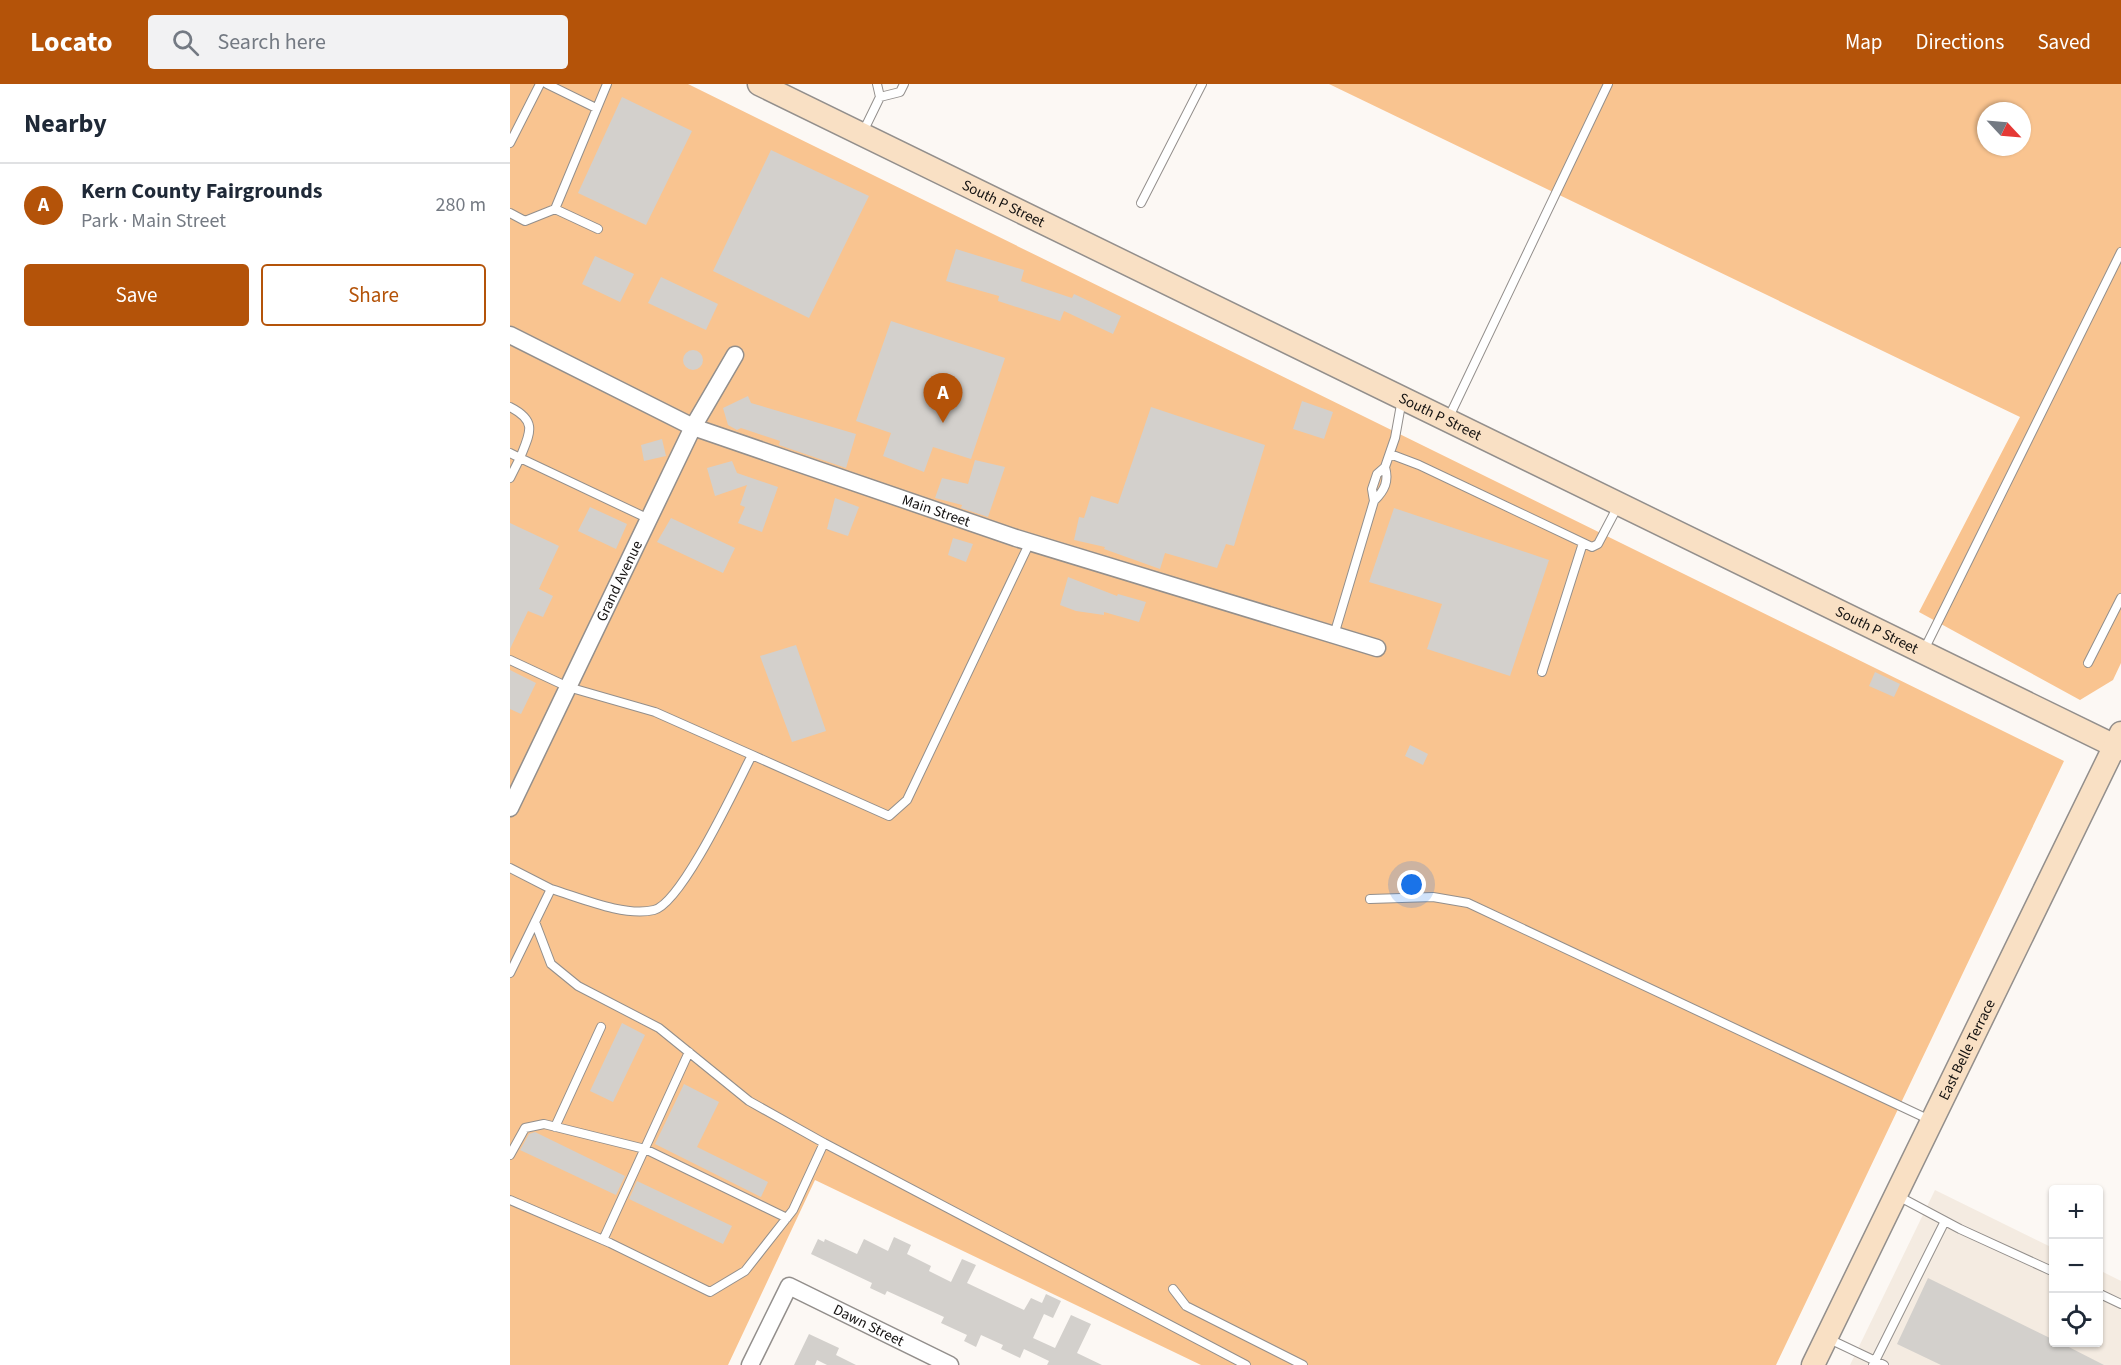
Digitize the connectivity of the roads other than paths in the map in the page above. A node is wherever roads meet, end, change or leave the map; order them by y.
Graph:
1 (540, 84) edge
2 (547, 84) edge
3 (607, 84) edge
4 (759, 84) edge
5 (877, 84) edge
6 (904, 84) edge
7 (1202, 84) edge
8 (1608, 84) edge
9 (880, 97) junction
10 (596, 108) junction
11 (862, 134) junction
12 (510, 144) edge
13 (1141, 203) dead end
14 (555, 209) junction
15 (510, 213) edge
16 (598, 230) dead end
17 (2121, 252) edge
18 (510, 335) edge
19 (735, 355) dead end
20 (1402, 398) junction
21 (510, 407) edge
22 (1448, 420) junction
23 (693, 427) junction
24 (510, 453) edge
25 (1390, 454) junction
26 (520, 458) junction
27 (510, 478) edge
28 (1619, 504) junction
29 (649, 519) junction
30 (1030, 542) junction
31 (1583, 543) junction
32 (2121, 598) edge
33 (1334, 635) junction
34 (1377, 648) dead end
35 (1923, 652) junction
36 (510, 660) edge
37 (2088, 663) dead end
38 (1542, 672) dead end
39 (568, 687) junction
40 (2119, 743) edge
41 (752, 755) junction
42 (510, 808) edge
43 (510, 868) edge
44 (551, 889) junction
45 (1370, 899) dead end
46 (535, 922) junction
47 (510, 973) edge
48 (601, 1027) dead end
49 (689, 1052) junction
50 (1932, 1121) junction
51 (555, 1127) junction
52 (824, 1143) junction
53 (645, 1149) junction
54 (510, 1155) edge
55 (1896, 1195) junction
56 (510, 1200) edge
57 (787, 1218) junction
58 (1945, 1221) junction
59 (603, 1240) junction
60 (2049, 1270) edge
61 (1173, 1289) dead end
62 (2103, 1295) edge
63 (2121, 1304) edge
64 (1827, 1338) junction
65 (1874, 1363) edge
66 (750, 1365) edge
67 (950, 1365) edge
68 (1246, 1365) edge
69 (1303, 1365) edge
70 (1813, 1365) edge
71 (1884, 1365) edge

1 - 12 lane
2 - 10 lane
3 - 10 lane
4 - 11 street, South P Street
5 - 9 lane
6 - 9 lane
7 - 13 lane
8 - 22 lane
9 - 11 lane
10 - 14 lane
11 - 20 street, South P Street
14 - 15 lane
14 - 16 lane
17 - 35 lane
18 - 23 street, Main Street
19 - 23 street, Grand Avenue
20 - 22 street, South P Street
20 - 25 lane
21 - 26 lane
22 - 28 street, South P Street
23 - 29 street, Grand Avenue
23 - 30 street, Main Street
24 - 26 lane
25 - 31 lane
25 - 33 lane
26 - 27 lane
26 - 29 lane
28 - 31 lane
28 - 35 street, South P Street
29 - 39 street, Grand Avenue
30 - 33 street, Main Street
30 - 41 lane
31 - 38 lane
32 - 37 lane
33 - 34 street, Main Street
35 - 40 street, South P Street
36 - 39 lane
39 - 41 lane
39 - 42 street, Grand Avenue
40 - 50 street, East Belle Terrace
41 - 44 lane
43 - 44 lane
44 - 46 lane
45 - 50 lane
46 - 47 lane
46 - 49 lane
48 - 51 lane
49 - 52 lane
49 - 53 lane
50 - 55 street, East Belle Terrace
51 - 53 lane
51 - 54 lane
52 - 57 lane
52 - 68 lane
53 - 57 lane
53 - 59 lane
55 - 58 lane
55 - 64 street, East Belle Terrace
56 - 59 lane
57 - 59 lane
58 - 60 lane
58 - 65 lane
61 - 69 lane
62 - 63 lane
64 - 65 lane
64 - 70 street, East Belle Terrace
65 - 71 lane
66 - 67 street, Dawn Street

